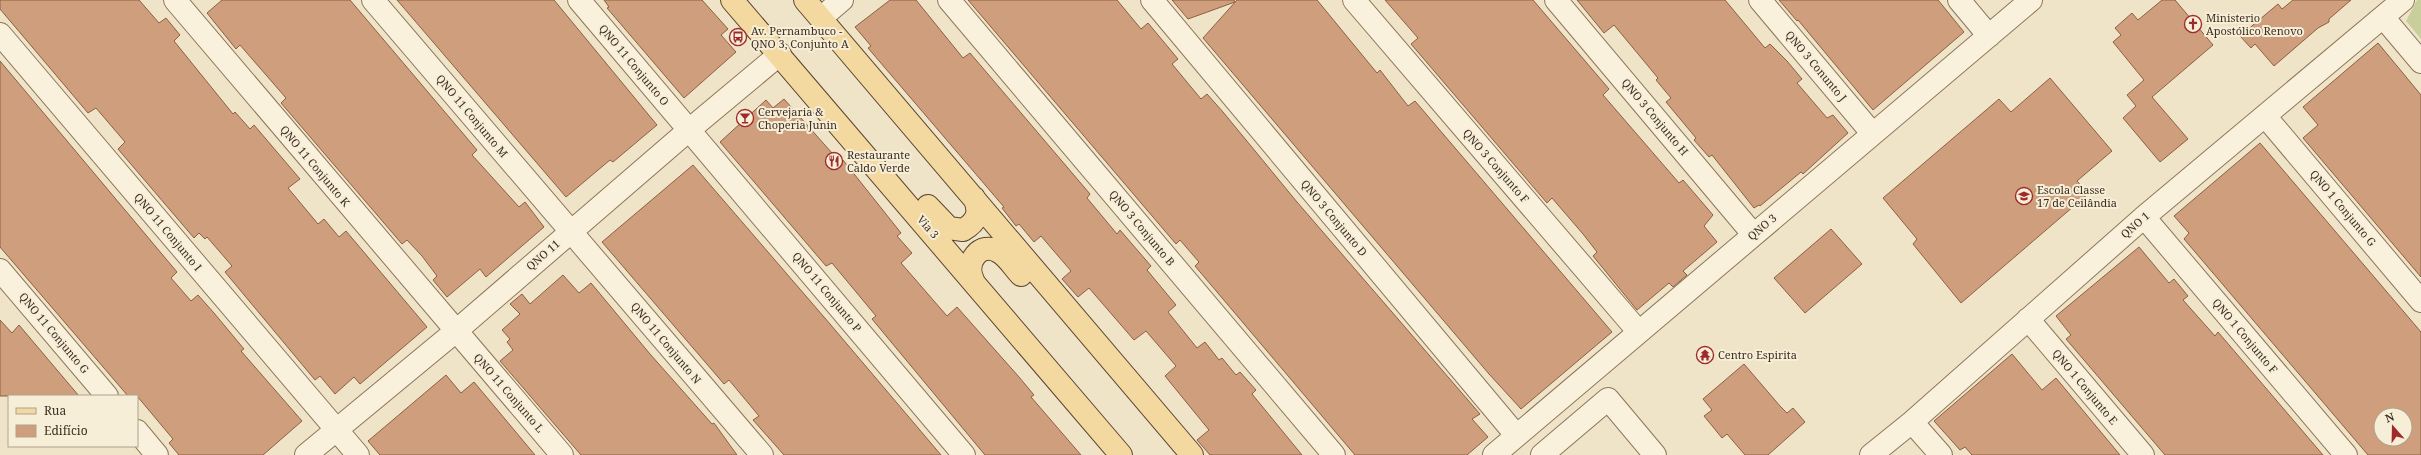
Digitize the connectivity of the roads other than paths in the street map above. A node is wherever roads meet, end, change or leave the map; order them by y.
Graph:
1 (175, 0) edge
2 (373, 0) edge
3 (579, 0) edge
4 (732, 0) edge
5 (805, 0) edge
6 (842, 0) edge
7 (949, 0) edge
8 (1152, 0) edge
9 (1354, 0) edge
10 (1556, 0) edge
11 (1760, 0) edge
12 (1959, 0) edge
13 (2031, 0) edge
14 (2403, 0) edge
15 (2383, 17) junction
16 (820, 18) junction
17 (0, 34) edge
18 (1989, 36) junction
19 (780, 54) junction
20 (2421, 62) edge
21 (817, 97) junction
22 (2265, 116) junction
23 (689, 130) junction
24 (1872, 133) junction
25 (974, 198) junction
26 (2144, 217) junction
27 (571, 231) junction
28 (1753, 234) junction
29 (0, 270) edge
30 (973, 280) junction
31 (2421, 301) edge
32 (2028, 319) junction
33 (456, 331) junction
34 (1638, 331) junction
35 (106, 395) edge
36 (1148, 403) junction
37 (1912, 422) junction
38 (336, 429) junction
39 (138, 432) edge
40 (1516, 435) junction
41 (157, 455) edge
42 (306, 455) edge
43 (358, 455) edge
44 (562, 455) edge
45 (762, 455) edge
46 (964, 455) edge
47 (1121, 455) edge
48 (1192, 455) edge
49 (1334, 455) edge
50 (1494, 455) edge
51 (1542, 455) edge
52 (1655, 455) edge
53 (1871, 455) edge
54 (1940, 455) edge
55 (2143, 455) edge
56 (2346, 455) edge

1 - 33 street, QNO 11 Conjunto K
2 - 27 street, QNO 11 Conjunto M
3 - 23 street, QNO 11 Conjunto O
4 - 19 main road, Via 3
5 - 16 main road
6 - 16 street
7 - 49 street, QNO 3 Conjunto B
8 - 40 street, QNO 3 Conjunto D
9 - 34 street, QNO 3 Conjunto F
10 - 28 street, QNO 3 Conjunto H
11 - 24 street, QNO 3 Conunto J
12 - 18 street
13 - 18 street, QNO 3
14 - 15 street, QNO 1
15 - 20 street
15 - 22 street, QNO 1
16 - 25 main road
17 - 38 street, QNO 11 Conjunto I
18 - 24 street, QNO 3
19 - 21 main road, Via 3
19 - 23 street, QNO 11
21 - 25 main road
21 - 30 main road, Via 3
22 - 26 street, QNO 1
22 - 31 street, QNO 1 Conjunto G
23 - 27 street, QNO 11
23 - 46 street, QNO 11 Conjunto P
24 - 28 street, QNO 3
25 - 36 main road
26 - 32 street, QNO 1
26 - 56 street, QNO 1 Conjunto F
27 - 33 street, QNO 11
27 - 45 street, QNO 11 Conjunto N
28 - 34 street, QNO 3
29 - 35 street, QNO 11 Conjunto G
30 - 36 main road
30 - 47 main road, Via 3
32 - 37 street, QNO 1
32 - 55 street, QNO 1 Conjunto E
33 - 38 street, QNO 11
33 - 44 street, QNO 11 Conjunto L
34 - 40 street, QNO 3
36 - 48 main road
37 - 53 street, QNO 1
37 - 54 street
38 - 42 street, QNO 11
38 - 43 street, QNO 11 Conjunto I
39 - 41 street
40 - 50 street, QNO 3
51 - 52 street

